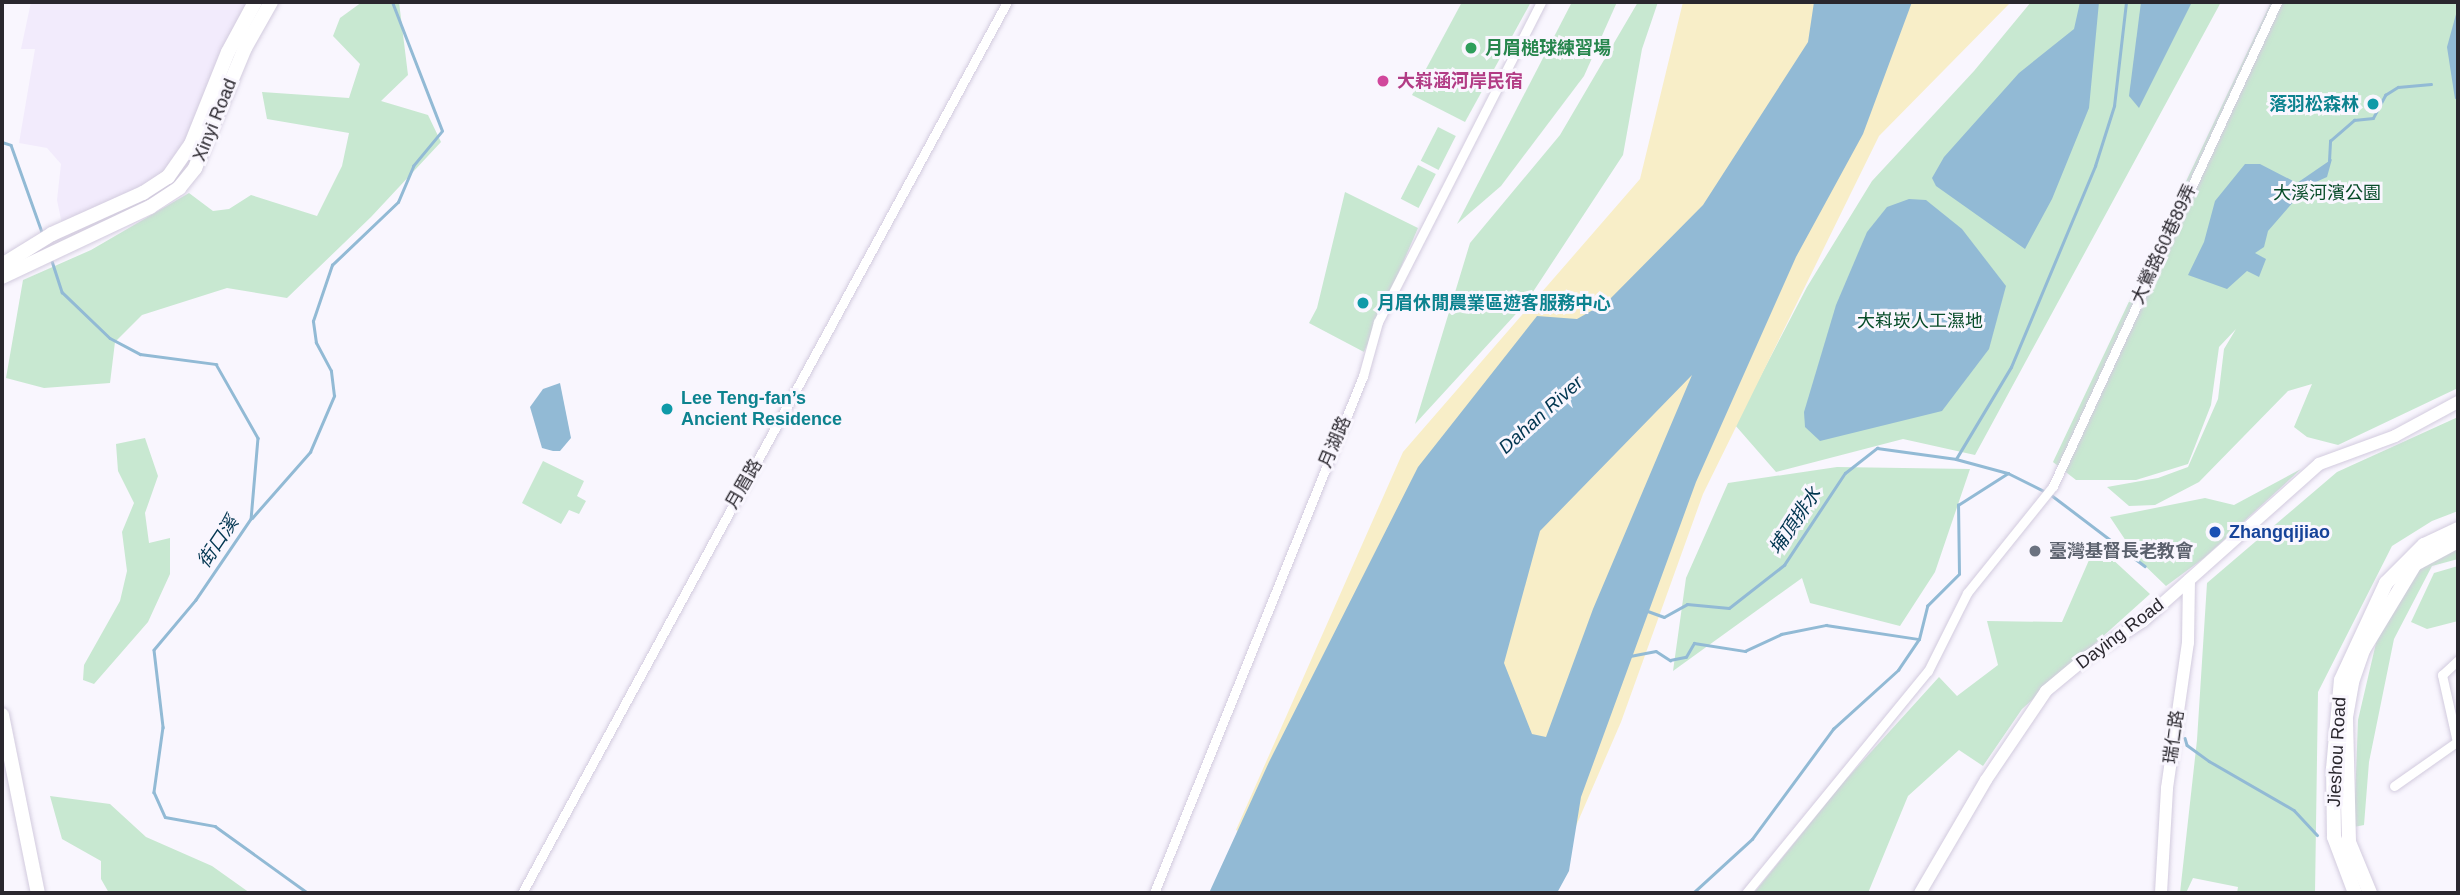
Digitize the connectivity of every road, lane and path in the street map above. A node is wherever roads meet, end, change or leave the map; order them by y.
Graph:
1 (256, 2) edge
2 (271, 2) edge
3 (1007, 2) edge
4 (1541, 2) edge
5 (2277, 2) edge
6 (228, 52) junction
7 (238, 64) junction
8 (10, 264) edge
9 (2, 277) edge
10 (2458, 402) edge
11 (2458, 529) edge
12 (2458, 541) edge
13 (2189, 580) junction
14 (2458, 660) edge
15 (2, 715) edge
16 (2458, 741) edge
17 (2, 758) edge
18 (2394, 786) dead end
19 (29, 893) edge
20 (38, 893) edge
21 (522, 893) edge
22 (1154, 893) edge
23 (1745, 893) edge
24 (1920, 893) edge
25 (2161, 893) edge
26 (2355, 893) edge
27 (2370, 893) edge

1 - 6 main road, Xinyi Road
2 - 7 main road, Xinyi Road
3 - 21 street, 月眉路
4 - 22 street, 月湖路
5 - 23 street, 大鶯路60巷89弄
6 - 7 main road
6 - 8 main road, Xinyi Road
7 - 8 main road, Xinyi Road
8 - 9 main road
10 - 13 street, Daying Road
11 - 26 main road, Jieshou Road
12 - 27 main road, Jieshou Road
13 - 24 street, Daying Road
13 - 25 street, 瑞仁路
14 - 16 street
15 - 20 main road
16 - 18 street
17 - 19 main road

